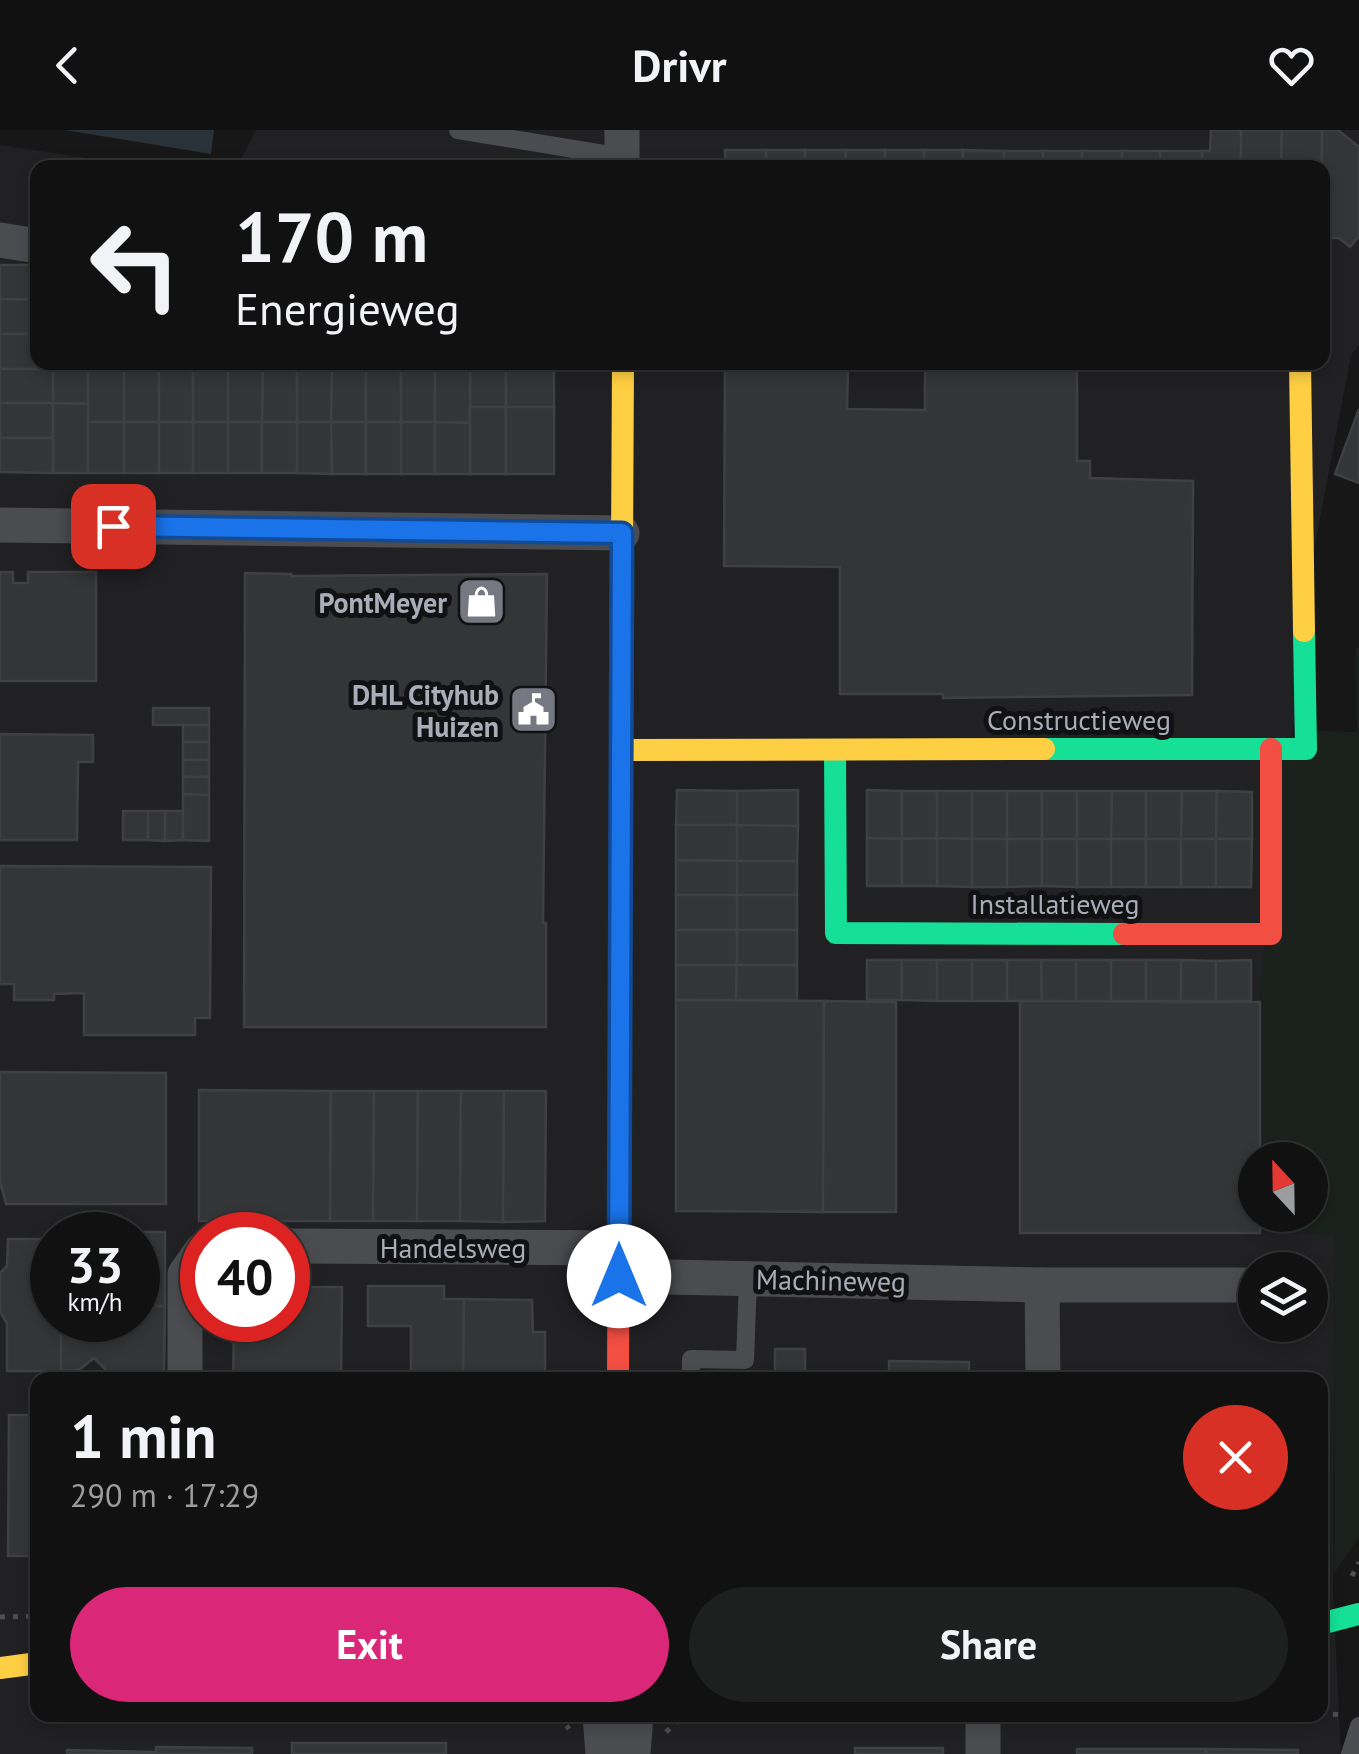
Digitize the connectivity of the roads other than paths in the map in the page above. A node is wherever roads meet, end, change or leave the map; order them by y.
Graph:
1 (458, 130) edge
2 (622, 151) edge
3 (0, 240) edge
4 (30, 245) edge
5 (623, 370) edge
6 (1300, 370) edge
7 (0, 525) edge
8 (622, 533) junction
9 (1270, 749) junction
10 (620, 750) junction
11 (834, 750) junction
12 (310, 1247) edge
13 (619, 1262) junction
14 (748, 1279) junction
15 (1042, 1284) junction
16 (1238, 1284) edge
17 (186, 1342) edge
18 (186, 1372) edge
19 (618, 1372) edge
20 (691, 1372) edge
21 (1043, 1372) edge
22 (1359, 1614) edge
23 (1328, 1622) edge
24 (30, 1664) edge
25 (0, 1668) edge
26 (601, 1722) edge
27 (635, 1722) edge
28 (983, 1722) edge
29 (1359, 1726) edge
30 (604, 1754) edge
31 (633, 1754) edge
32 (984, 1754) edge
33 (1350, 1754) edge

1 - 2 lane
3 - 4 street
5 - 8 street
6 - 9 street, Constructieweg
7 - 8 street
8 - 10 street
9 - 11 street, Constructieweg
9 - 11 street, Installatieweg
10 - 11 street, Constructieweg
10 - 13 street
12 - 13 street, Handelsweg
13 - 14 street, Machineweg
13 - 19 street
14 - 15 street, Machineweg
14 - 20 lane
15 - 16 street, Machineweg
15 - 21 street
17 - 18 street
22 - 23 street
24 - 25 street
26 - 30 street
27 - 31 street
28 - 32 street
29 - 33 lane

